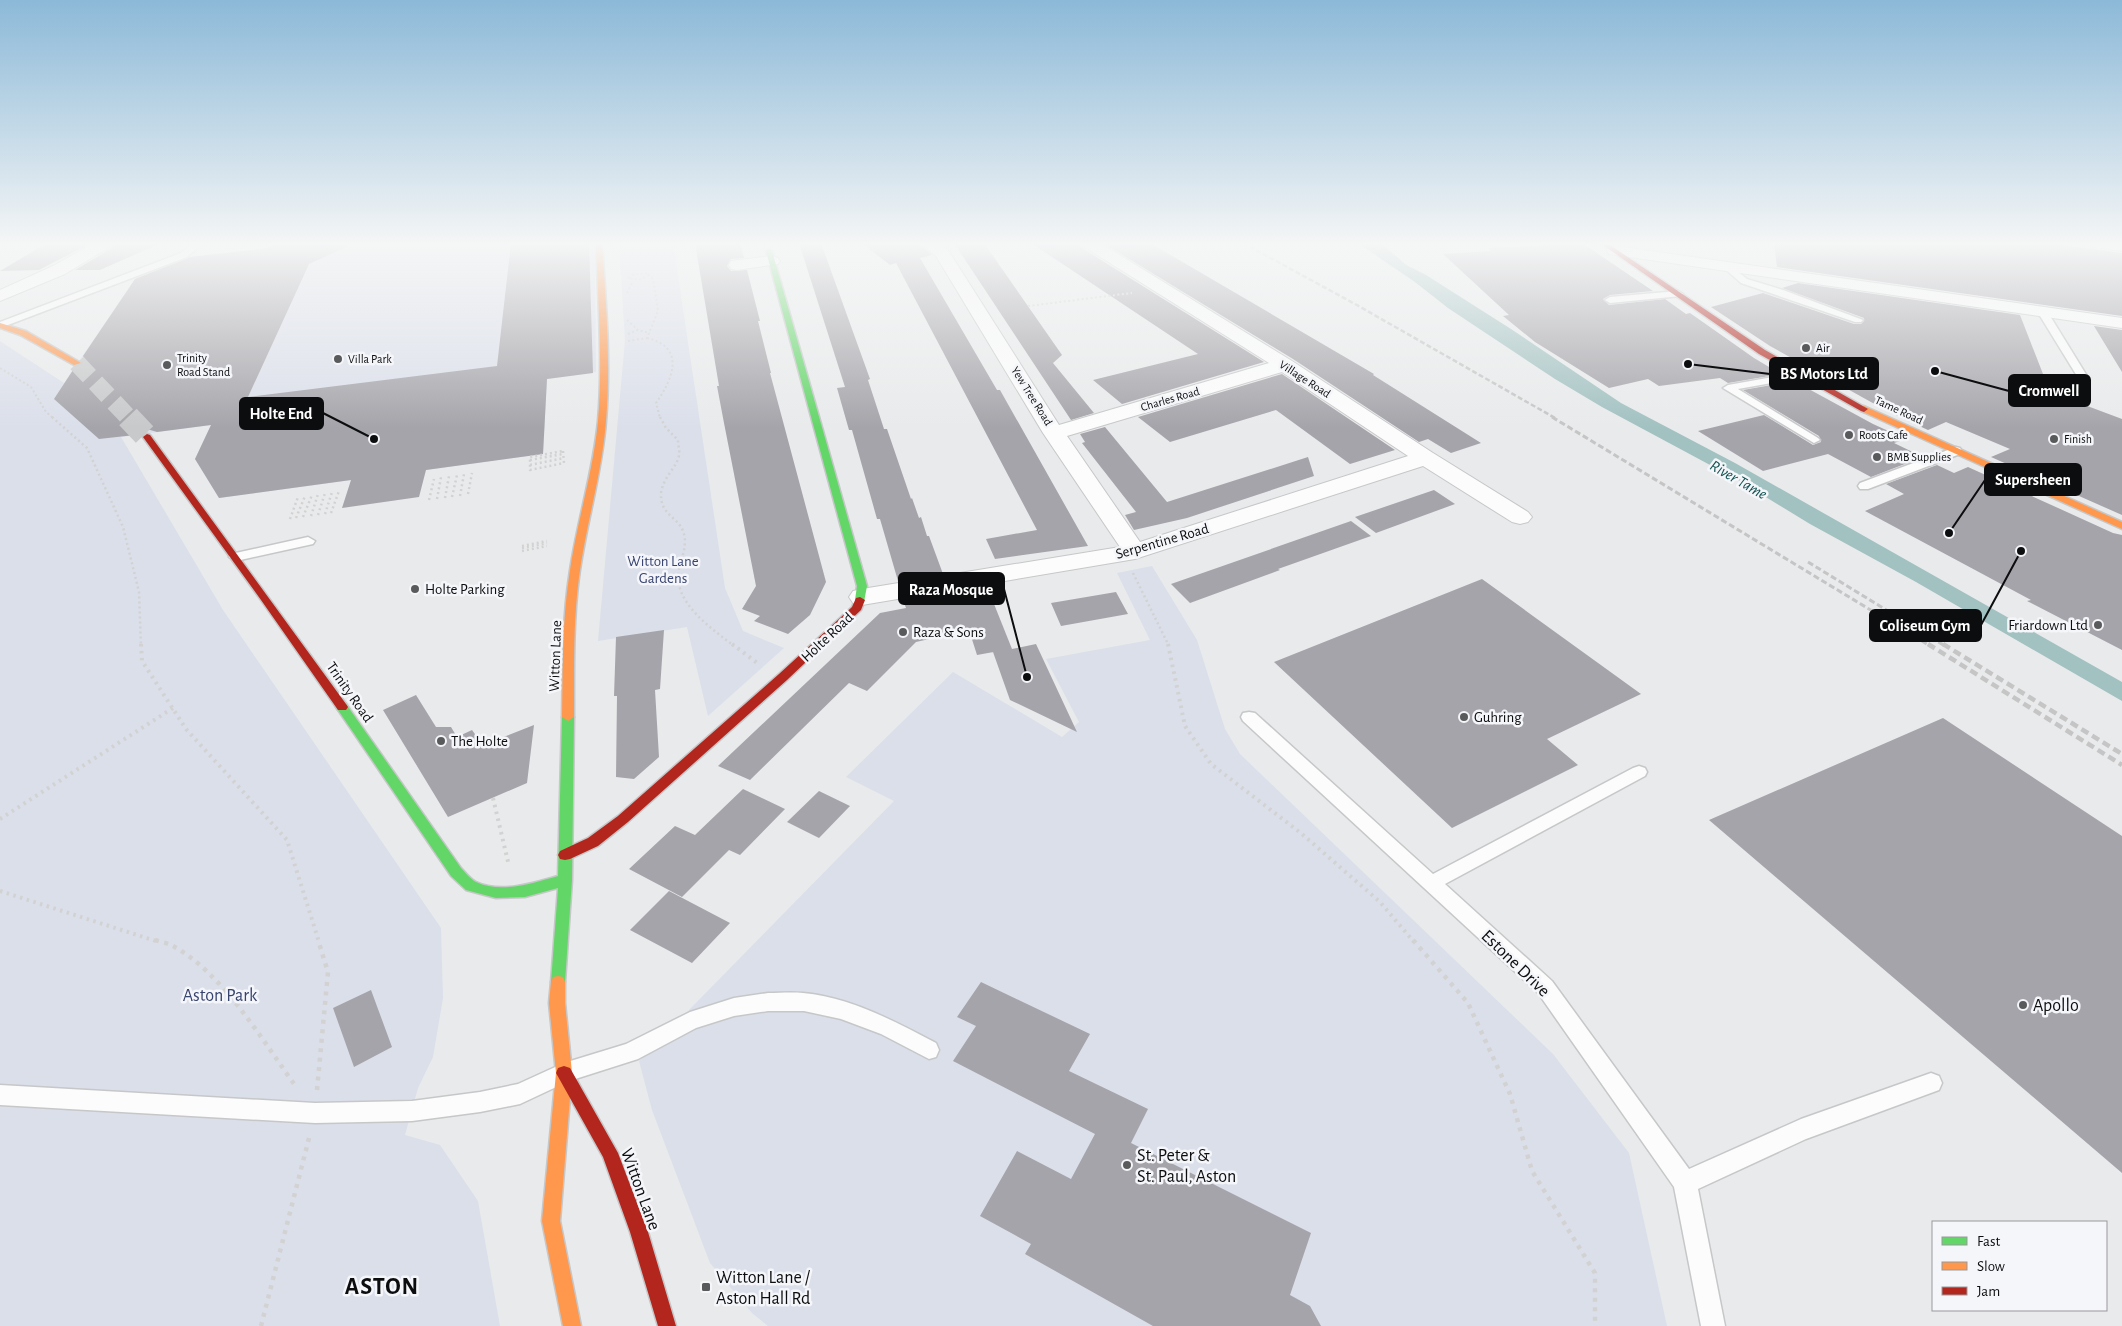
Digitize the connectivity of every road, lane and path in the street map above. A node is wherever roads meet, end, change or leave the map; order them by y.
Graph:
1 (53, 305) edge
2 (602, 305) edge
3 (657, 305) edge
4 (784, 305) edge
5 (974, 305) edge
6 (1037, 305) edge
7 (1188, 305) edge
8 (1694, 305) edge
9 (1816, 305) edge
10 (1998, 305) edge
11 (1028, 306) dead end
12 (2042, 311) junction
13 (624, 317) dead end
14 (1858, 320) dead end
15 (2122, 323) edge
16 (0, 325) edge
17 (638, 330) junction
18 (650, 333) junction
19 (647, 338) junction
20 (77, 363) tunnel mouth
21 (1285, 365) junction
22 (0, 368) edge
23 (1800, 375) junction
24 (2082, 376) dead end
25 (1054, 433) junction
26 (148, 437) tunnel mouth
27 (1814, 440) dead end
28 (1956, 451) junction
29 (563, 457) joint
30 (1425, 458) junction
31 (472, 473) dead end
32 (464, 474) dead end
33 (457, 475) dead end
34 (449, 476) dead end
35 (441, 477) dead end
36 (434, 479) dead end
37 (1864, 486) dead end
38 (339, 491) dead end
39 (332, 492) dead end
40 (325, 493) dead end
41 (318, 494) dead end
42 (468, 494) dead end
43 (312, 495) dead end
44 (305, 496) dead end
45 (460, 496) dead end
46 (298, 497) dead end
47 (452, 497) dead end
48 (444, 498) dead end
49 (437, 499) dead end
50 (429, 500) dead end
51 (331, 513) dead end
52 (325, 514) dead end
53 (318, 515) dead end
54 (310, 516) dead end
55 (304, 517) dead end
56 (1520, 517) dead end
57 (296, 518) dead end
58 (290, 519) dead end
59 (2122, 526) edge
60 (308, 541) dead end
61 (547, 543) dead end
62 (522, 548) dead end
63 (1130, 553) junction
64 (236, 557) junction
65 (862, 597) junction
66 (783, 677) junction
67 (173, 708) junction
68 (1249, 717) dead end
69 (1639, 772) dead end
70 (493, 798) dead end
71 (0, 819) edge
72 (565, 855) junction
73 (565, 880) junction
74 (1431, 883) junction
75 (0, 891) edge
76 (515, 892) junction
77 (928, 1050) dead end
78 (564, 1073) junction
79 (1931, 1083) dead end
80 (0, 1095) edge
81 (315, 1113) junction
82 (1685, 1183) junction
83 (261, 1326) edge
84 (572, 1326) edge
85 (667, 1326) edge
86 (1595, 1326) edge
87 (1713, 1326) edge

1 - 16 lane
2 - 72 street, Witton Lane
3 - 18 path
4 - 65 street, Holte Road
5 - 25 street, Yew Tree Road
6 - 11 path
7 - 21 street, Village Road
8 - 23 street, Tame Road
9 - 14 lane
10 - 12 street
12 - 15 street
12 - 24 lane
13 - 17 path
16 - 20 street
17 - 18 path
17 - 19 path
18 - 19 path
19 - 66 path
21 - 25 street, Charles Road
21 - 30 street, Village Road
22 - 67 path
23 - 27 lane
23 - 28 street, Tame Road
25 - 63 street, Yew Tree Road
26 - 64 street, Trinity Road
28 - 37 lane
28 - 59 street, Tame Road
29 - 29 path
30 - 56 street, Village Road
30 - 63 street, Serpentine Road
31 - 42 path
32 - 45 path
33 - 47 path
34 - 48 path
35 - 49 path
36 - 50 path
38 - 51 path
39 - 52 path
40 - 53 path
41 - 54 path
43 - 55 path
44 - 57 path
46 - 58 path
60 - 64 lane
61 - 62 path
63 - 65 street, Serpentine Road
63 - 86 path
64 - 76 street, Trinity Road
65 - 66 street, Holte Road
66 - 72 street, Holte Road
67 - 71 path
67 - 81 path
68 - 74 lane, Estone Drive
69 - 74 lane
70 - 76 path
72 - 73 street, Witton Lane
73 - 76 street, Trinity Road
73 - 78 street, Witton Lane
74 - 82 lane, Estone Drive
75 - 81 path
77 - 78 lane
78 - 81 lane
78 - 84 street, Witton Lane
78 - 85 street, Witton Lane
79 - 82 lane
80 - 81 lane
81 - 83 path
82 - 87 lane, Estone Drive

